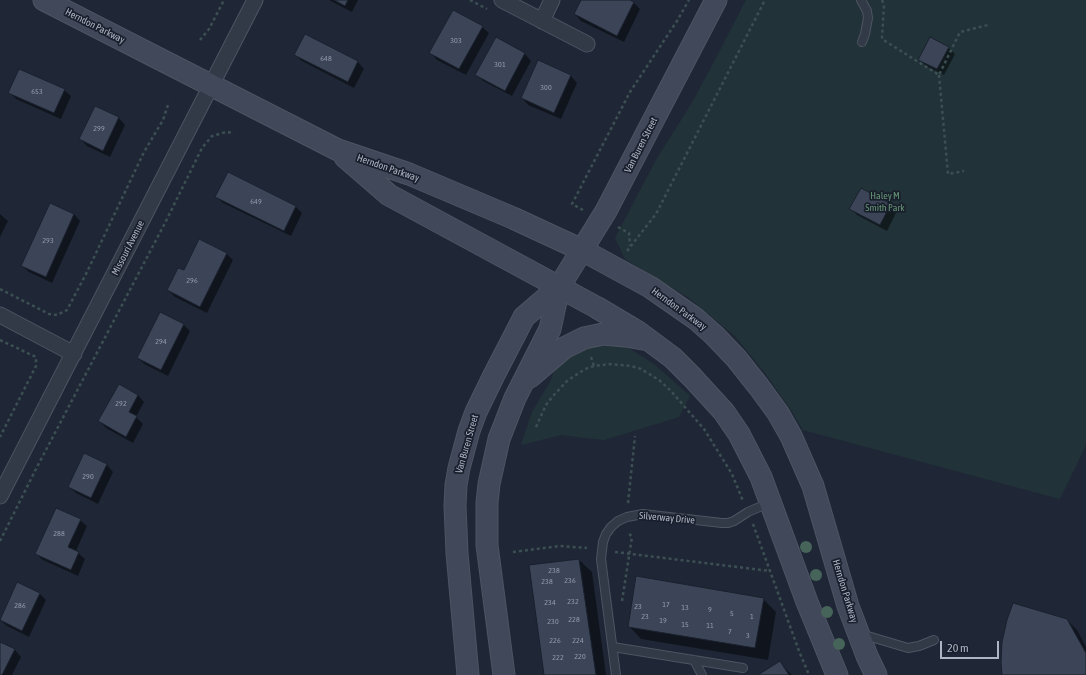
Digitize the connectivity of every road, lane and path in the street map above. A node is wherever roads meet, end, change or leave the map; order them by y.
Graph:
1 (44, 0) edge
2 (224, 0) edge
3 (255, 0) edge
4 (502, 0) edge
5 (552, 0) edge
6 (689, 0) edge
7 (716, 0) edge
8 (765, 0) edge
9 (861, 0) edge
10 (882, 0) edge
11 (542, 21) junction
12 (988, 25) dead end
13 (200, 40) dead end
14 (862, 42) dead end
15 (587, 44) dead end
16 (939, 75) junction
17 (211, 85) junction
18 (169, 102) dead end
19 (234, 133) dead end
20 (338, 150) junction
21 (964, 171) dead end
22 (572, 204) dead end
23 (629, 233) dead end
24 (582, 250) junction
25 (559, 287) junction
26 (0, 289) edge
27 (0, 315) edge
28 (0, 340) edge
29 (651, 341) junction
30 (74, 354) junction
31 (522, 384) junction
32 (536, 427) dead end
33 (635, 436) dead end
34 (0, 437) edge
35 (0, 496) edge
36 (743, 500) dead end
37 (771, 501) junction
38 (628, 506) dead end
39 (752, 523) dead end
40 (627, 530) dead end
41 (0, 541) edge
42 (587, 548) dead end
43 (513, 552) dead end
44 (615, 552) dead end
45 (629, 554) junction
46 (770, 571) junction
47 (621, 606) dead end
48 (858, 633) junction
49 (934, 640) dead end
50 (612, 647) junction
51 (694, 660) junction
52 (743, 668) dead end
53 (468, 675) edge
54 (504, 675) edge
55 (616, 675) edge
56 (702, 675) edge
57 (809, 675) edge
58 (837, 675) edge
59 (876, 675) edge

1 - 17 main road, Herndon Parkway
2 - 13 path
3 - 17 street, Missouri Avenue
4 - 11 street
5 - 11 street
6 - 22 path
7 - 24 main road, Van Buren Street
8 - 23 path
9 - 14 lane
10 - 16 path
11 - 15 street
12 - 16 path
16 - 21 path
17 - 20 main road, Herndon Parkway
17 - 30 street, Missouri Avenue
18 - 26 path
19 - 41 path
20 - 24 main road, Herndon Parkway
20 - 25 main road, Herndon Parkway
24 - 25 main road, Van Buren Street
24 - 48 main road, Herndon Parkway
25 - 29 main road, Herndon Parkway
25 - 31 main road, Van Buren Street
25 - 53 main road, Van Buren Street
27 - 30 street
28 - 34 path
29 - 31 main road
29 - 37 main road, Herndon Parkway
30 - 35 street, Missouri Avenue
31 - 54 main road, Van Buren Street
32 - 36 path
33 - 38 path
37 - 50 lane, Silverway Drive
37 - 58 main road, Herndon Parkway
39 - 46 path
40 - 45 path
42 - 43 path
44 - 45 path
45 - 46 path
45 - 47 path
46 - 57 path
48 - 49 lane
48 - 59 main road, Herndon Parkway
50 - 51 lane
50 - 55 lane, Silverway Drive
51 - 52 lane
51 - 56 lane

